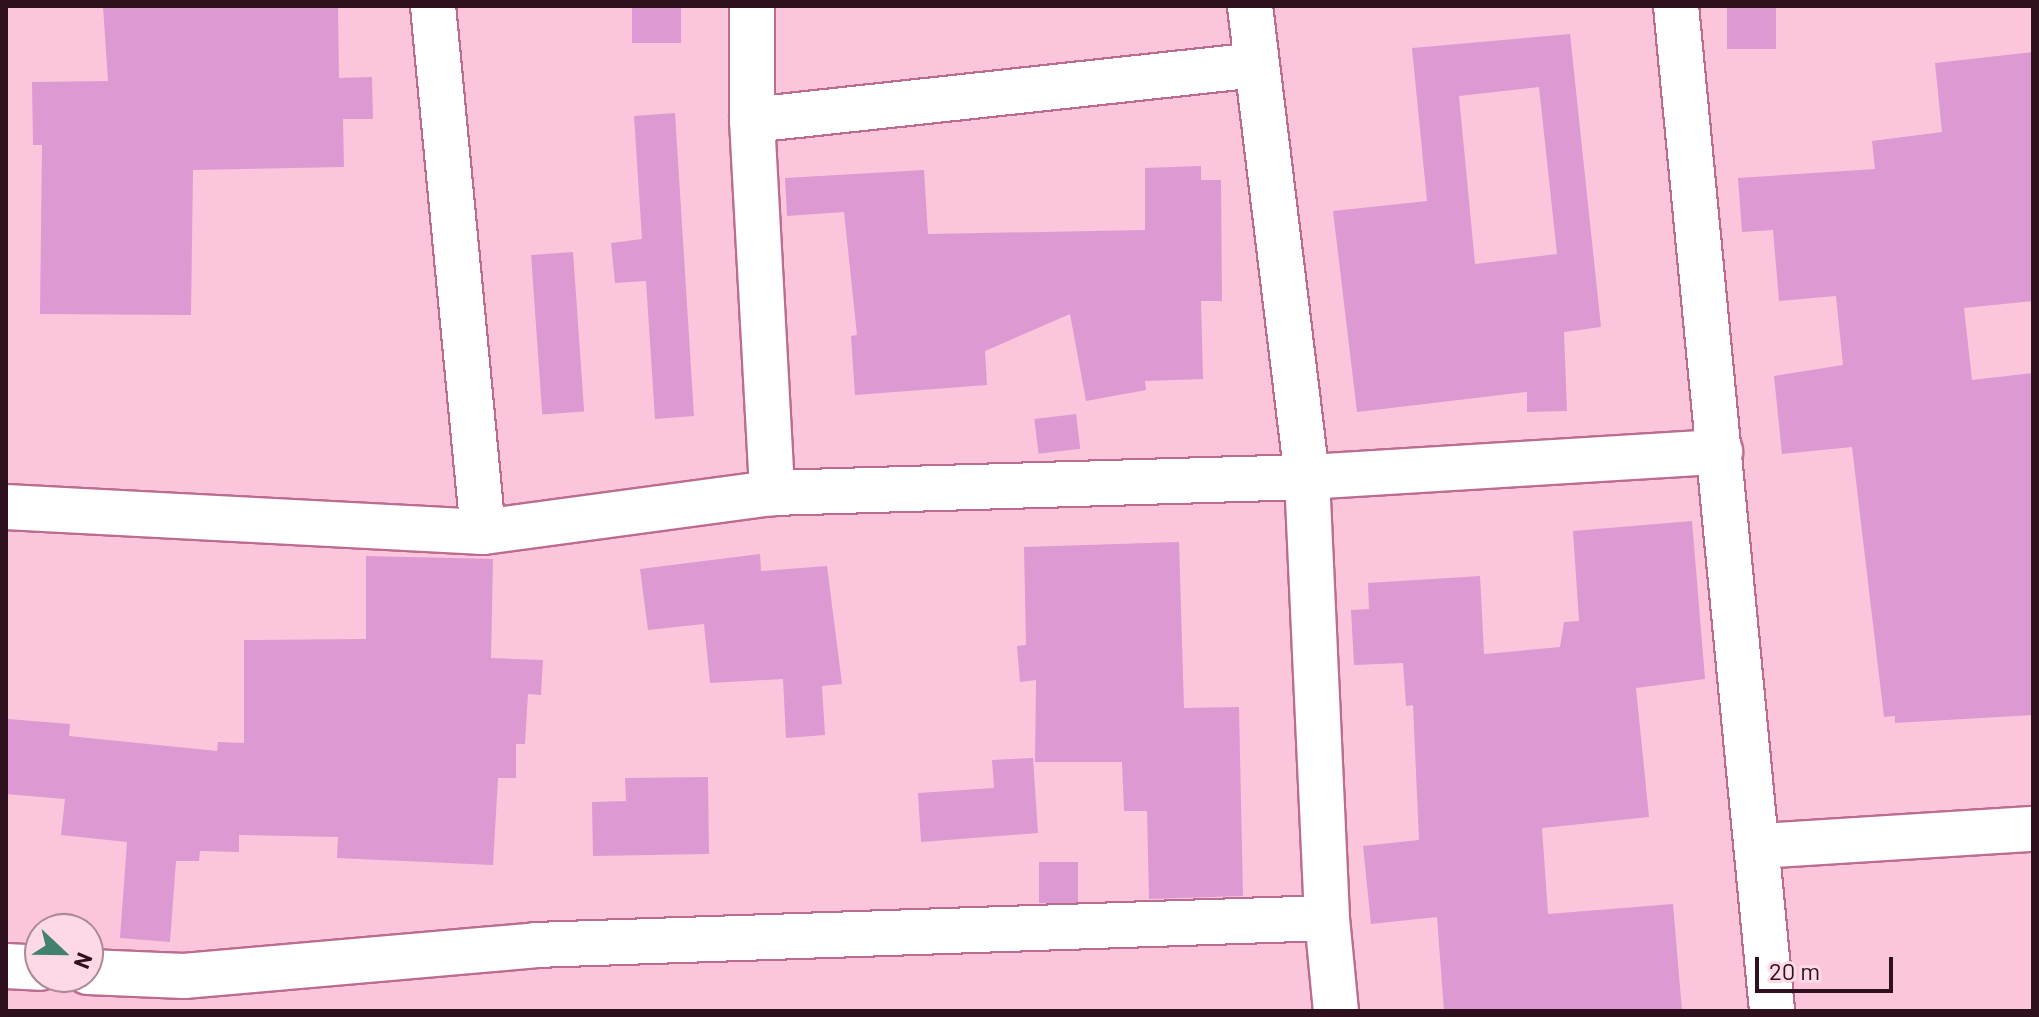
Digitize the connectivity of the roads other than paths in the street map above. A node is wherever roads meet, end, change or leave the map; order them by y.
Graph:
1 (433, 6) edge
2 (752, 6) edge
3 (1250, 6) edge
4 (1676, 6) edge
5 (1257, 65) junction
6 (752, 120) junction
7 (1720, 452) junction
8 (1307, 477) junction
9 (772, 493) junction
10 (6, 507) edge
11 (483, 532) junction
12 (2033, 829) edge
13 (1760, 846) junction
14 (1327, 918) junction
15 (104, 975) edge
16 (187, 993) edge
17 (1336, 1011) edge
18 (1772, 1011) edge

1 - 11 street
2 - 6 street
3 - 5 street
4 - 7 street
5 - 6 street
5 - 8 street
6 - 9 street
7 - 8 street
7 - 13 street
8 - 9 street
8 - 14 street
9 - 11 street
10 - 11 street
12 - 13 street
13 - 18 street
14 - 16 street
14 - 17 street
15 - 16 street

